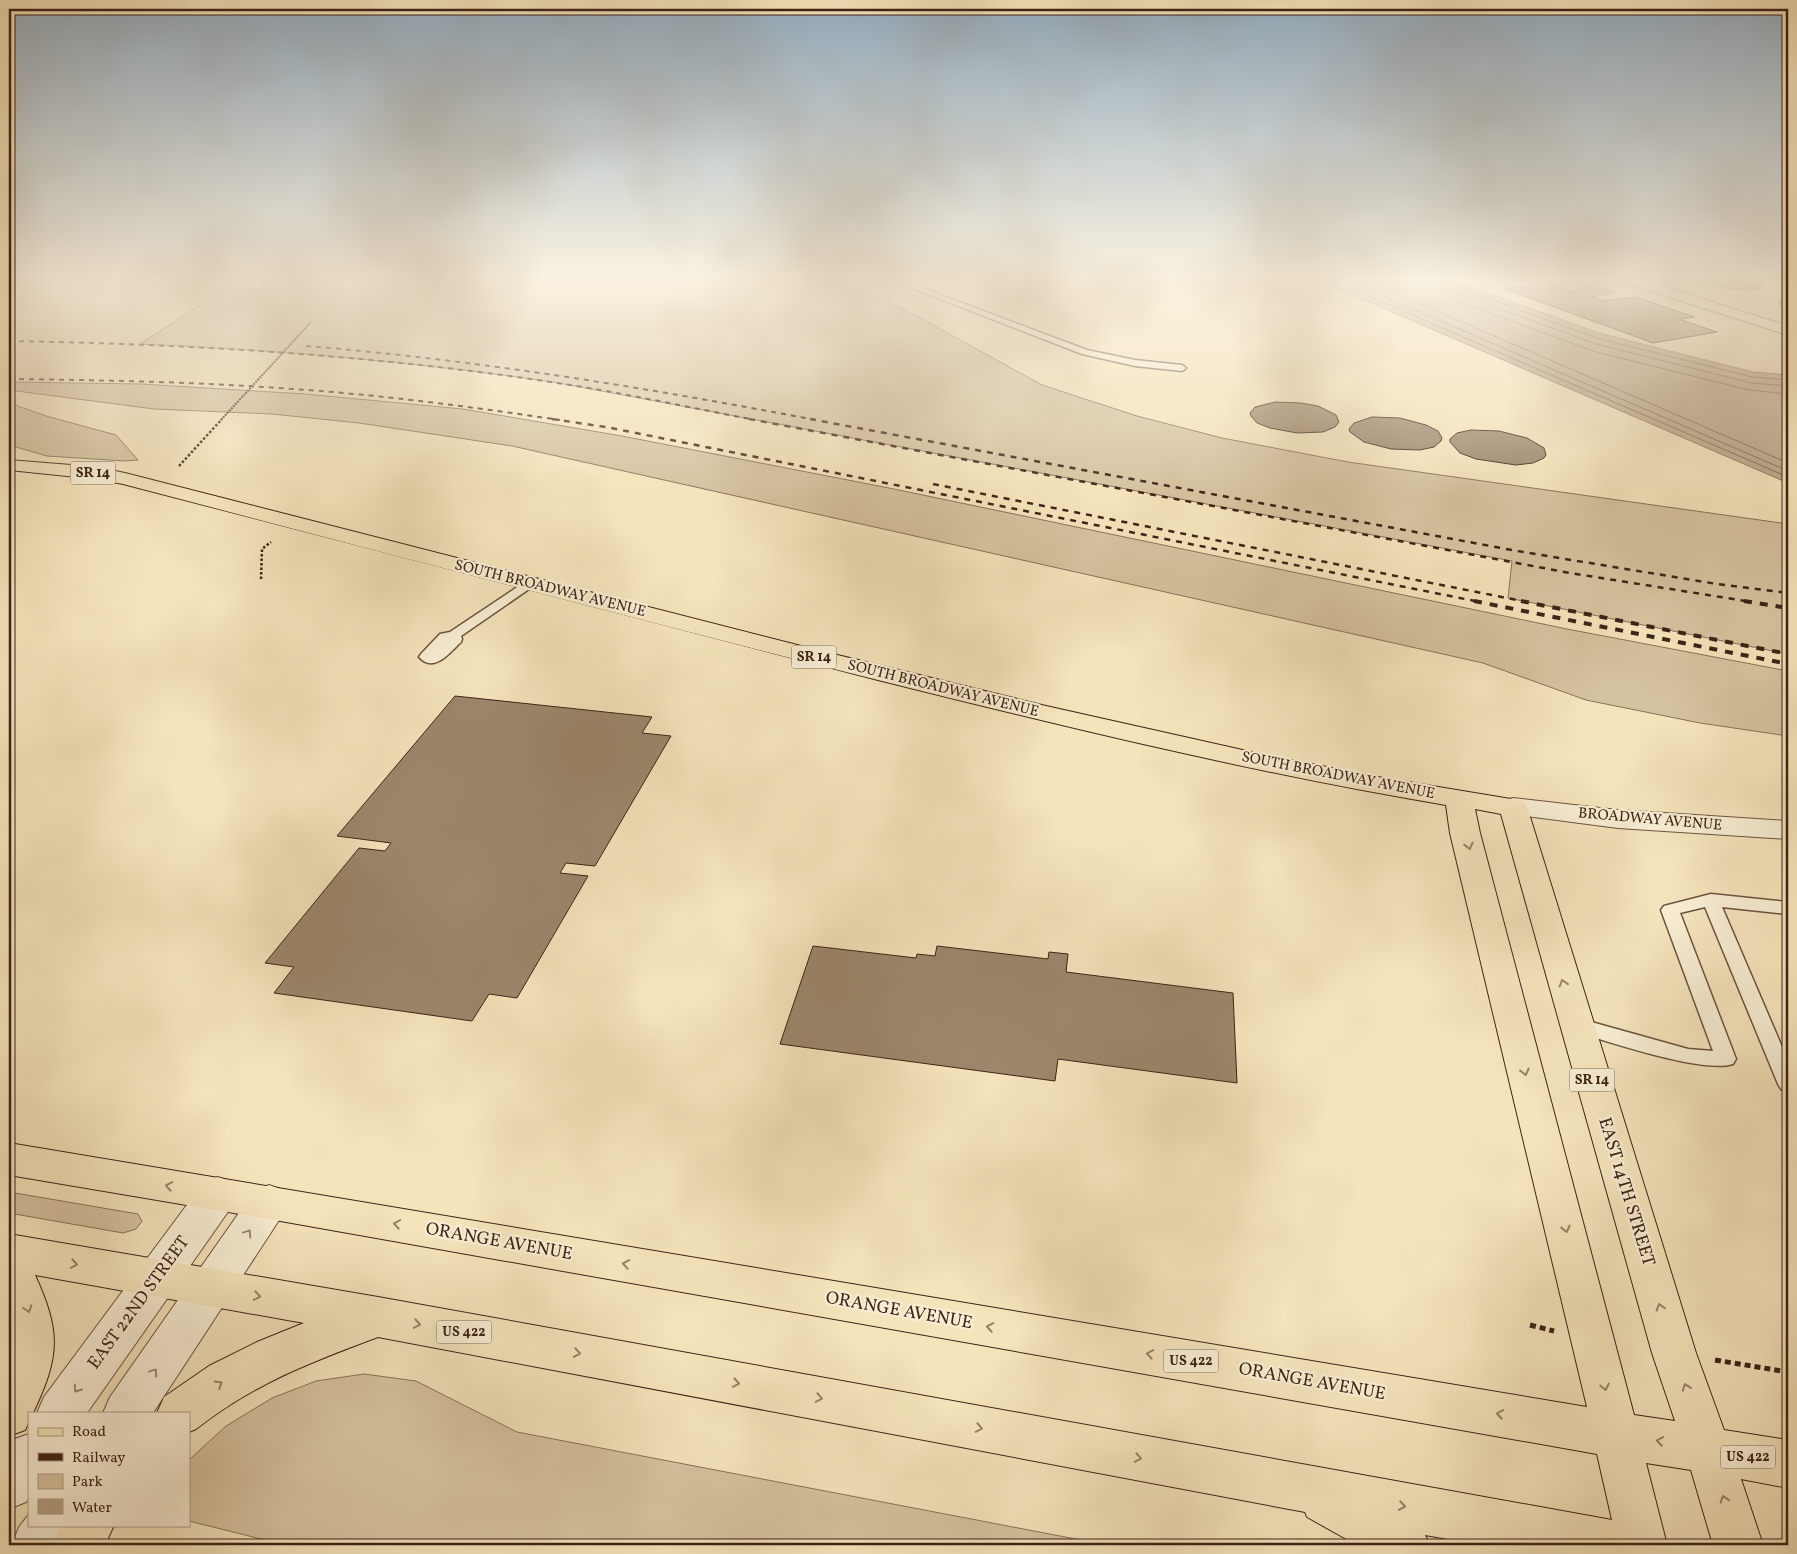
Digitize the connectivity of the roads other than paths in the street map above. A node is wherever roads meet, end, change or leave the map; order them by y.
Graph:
1 (1087, 353) edge
2 (1182, 368) dead end
3 (9, 465) edge
4 (528, 584) junction
5 (454, 635) dead end
6 (1459, 799) junction
7 (1513, 807) junction
8 (1788, 830) edge
9 (1712, 900) junction
10 (1788, 908) edge
11 (1576, 1025) junction
12 (1788, 1084) edge
13 (9, 1159) edge
14 (218, 1194) junction
15 (269, 1202) junction
16 (9, 1252) edge
17 (9, 1265) edge
18 (157, 1279) junction
19 (211, 1288) junction
20 (378, 1317) junction
21 (61, 1412) edge
22 (127, 1412) edge
23 (181, 1412) edge
24 (9, 1414) edge
25 (1616, 1433) junction
26 (1708, 1449) junction
27 (28, 1458) edge
28 (1788, 1464) edge
29 (9, 1486) edge
30 (1303, 1488) junction
31 (49, 1526) edge
32 (89, 1526) edge
33 (37, 1545) edge
34 (77, 1545) edge
35 (1406, 1545) edge
36 (1612, 1545) edge
37 (1642, 1545) edge
38 (1738, 1545) edge

1 - 2 lane
3 - 4 main road, SOUTH BROADWAY AVENUE / SR 14
4 - 5 lane
4 - 6 main road, SOUTH BROADWAY AVENUE / SR 14
6 - 7 main road, SOUTH BROADWAY AVENUE / SR 14
6 -> 25 main road
7 - 8 street, BROADWAY AVENUE
11 -> 7 main road, EAST 14TH STREET / SR 14
9 - 10 lane
9 - 11 lane
9 - 12 lane
26 -> 11 main road, EAST 14TH STREET / SR 14
14 -> 13 main road, ORANGE AVENUE / US 422
14 - 15 main road, ORANGE AVENUE / US 422
14 - 18 street, EAST 22ND STREET
19 -> 15 street
25 -> 15 main road, ORANGE AVENUE / US 422
16 -> 18 main road, US 422
17 -> 24 main road
18 - 19 main road, US 422
18 -> 21 street, EAST 22ND STREET
19 -> 20 main road, US 422
22 -> 19 street
23 -> 20 main road
20 -> 30 main road, US 422
26 -> 25 main road, ORANGE AVENUE / US 422
25 - 37 main road
26 - 28 main road, ORANGE AVENUE / US 422
38 -> 26 main road, EAST 14TH STREET
27 - 29 street
30 - 35 main road
30 -> 36 main road, US 422
31 - 33 street
32 - 34 main road

